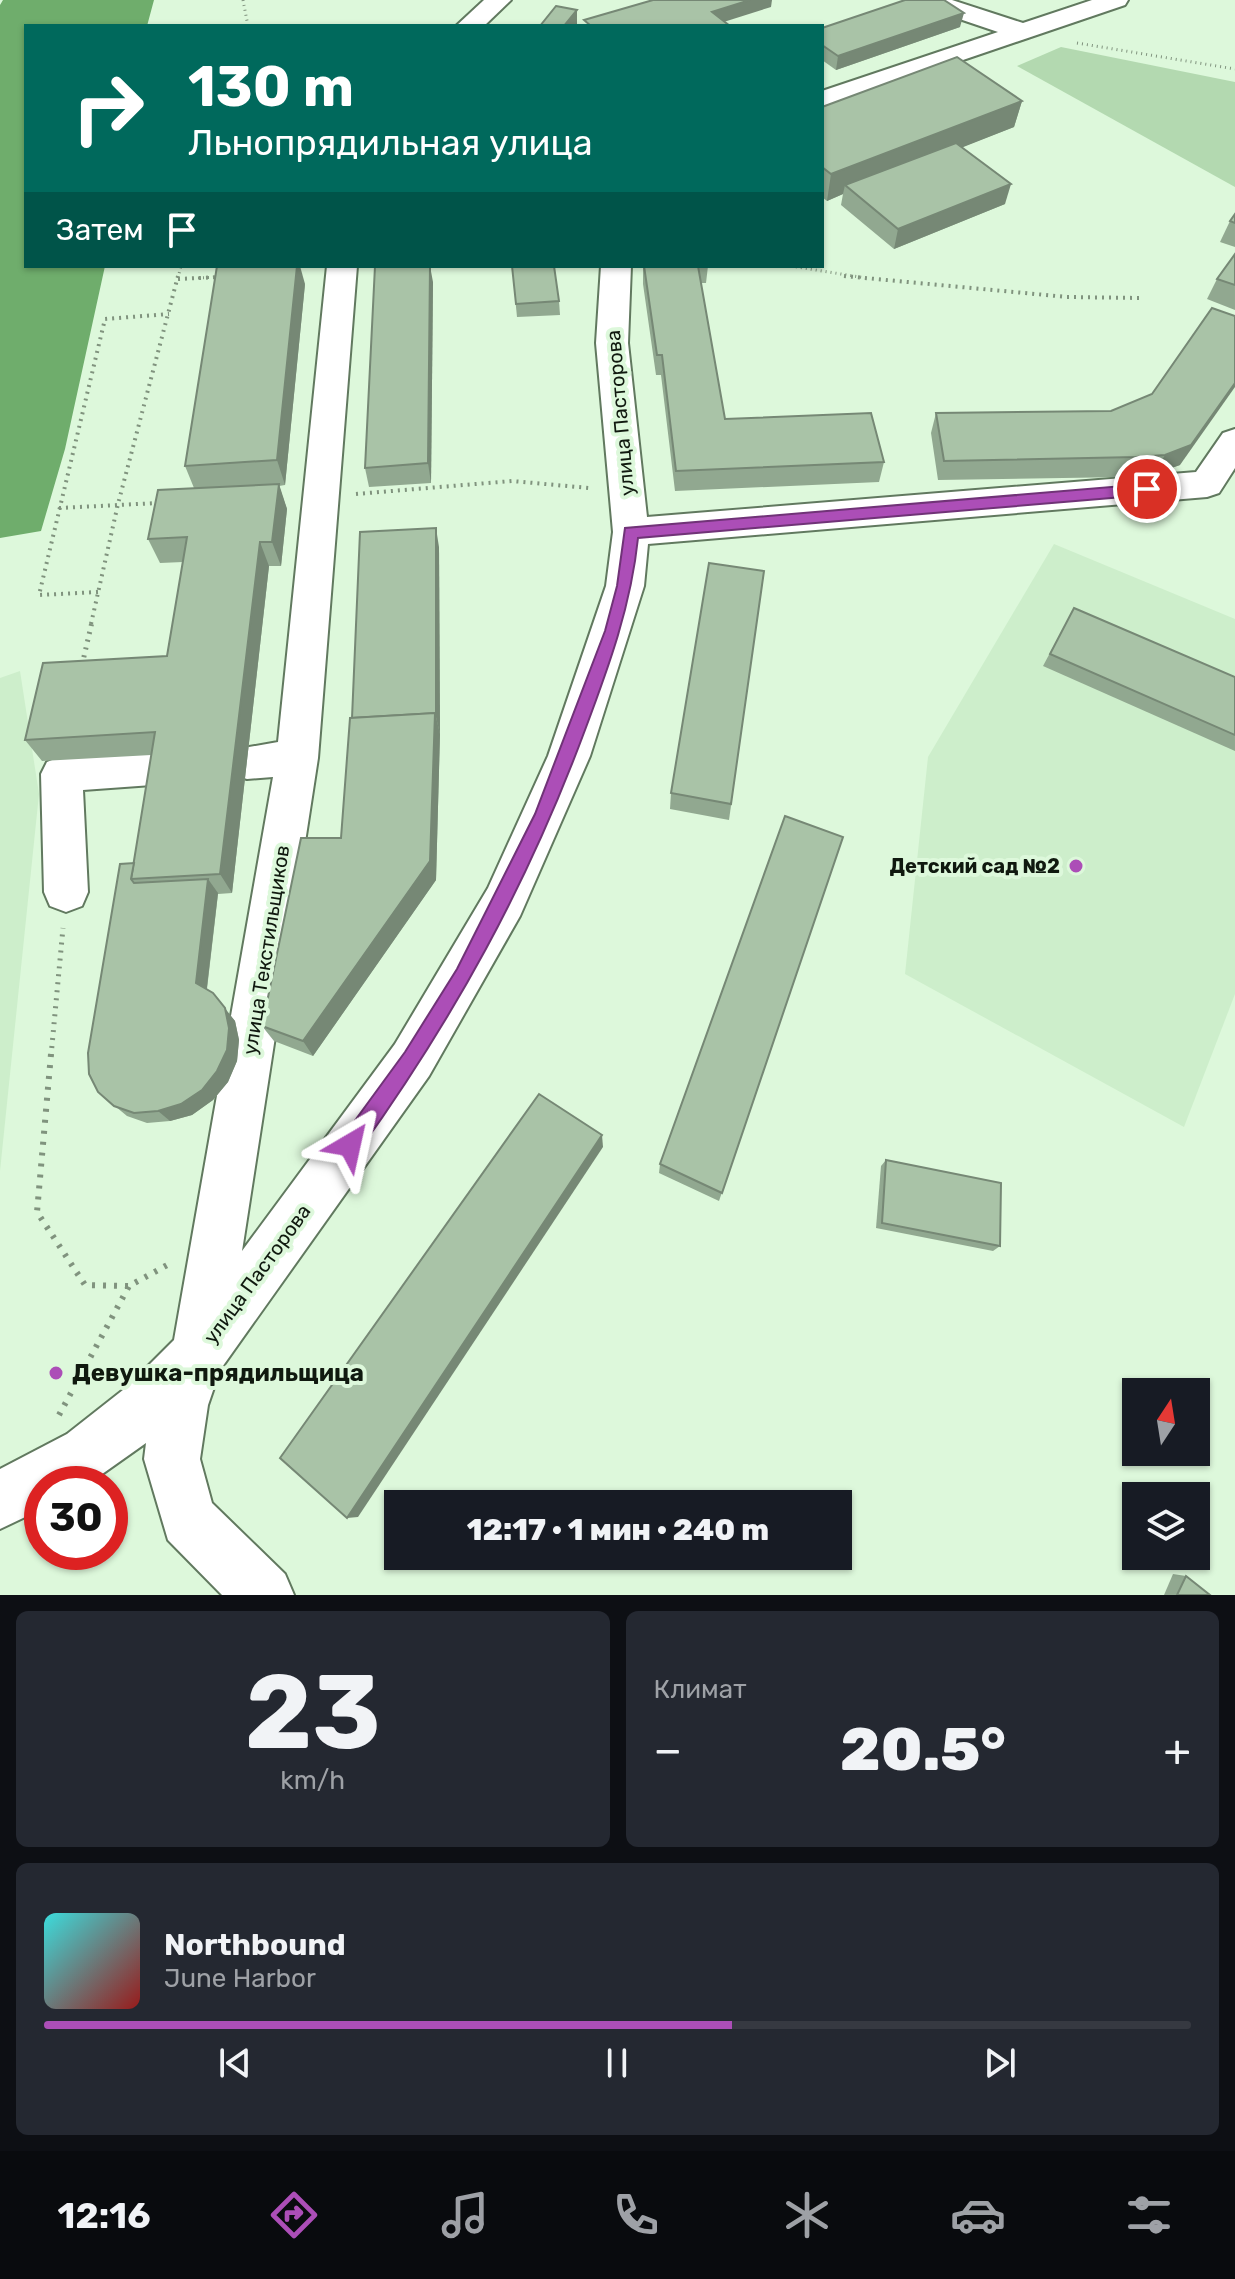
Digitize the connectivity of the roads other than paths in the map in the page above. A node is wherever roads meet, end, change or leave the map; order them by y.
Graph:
1 (499, 0) edge
2 (927, 0) edge
3 (1116, 0) edge
4 (471, 24) edge
5 (1021, 31) junction
6 (824, 99) edge
7 (342, 268) edge
8 (616, 268) edge
9 (1235, 441) edge
10 (631, 532) junction
11 (297, 758) junction
12 (247, 762) dead end
13 (166, 767) edge
14 (66, 892) road end
15 (199, 1354) junction
16 (0, 1500) edge
17 (264, 1595) edge

1 - 4 street
2 - 5 street
3 - 5 street
5 - 6 street
7 - 11 street, улица Текстильщиков
8 - 10 street, улица Пасторова
9 - 10 street
10 - 15 street, улица Пасторова
11 - 12 street
11 - 15 street, улица Текстильщиков
13 - 14 street
15 - 16 street
15 - 17 street, улица Текстильщиков

